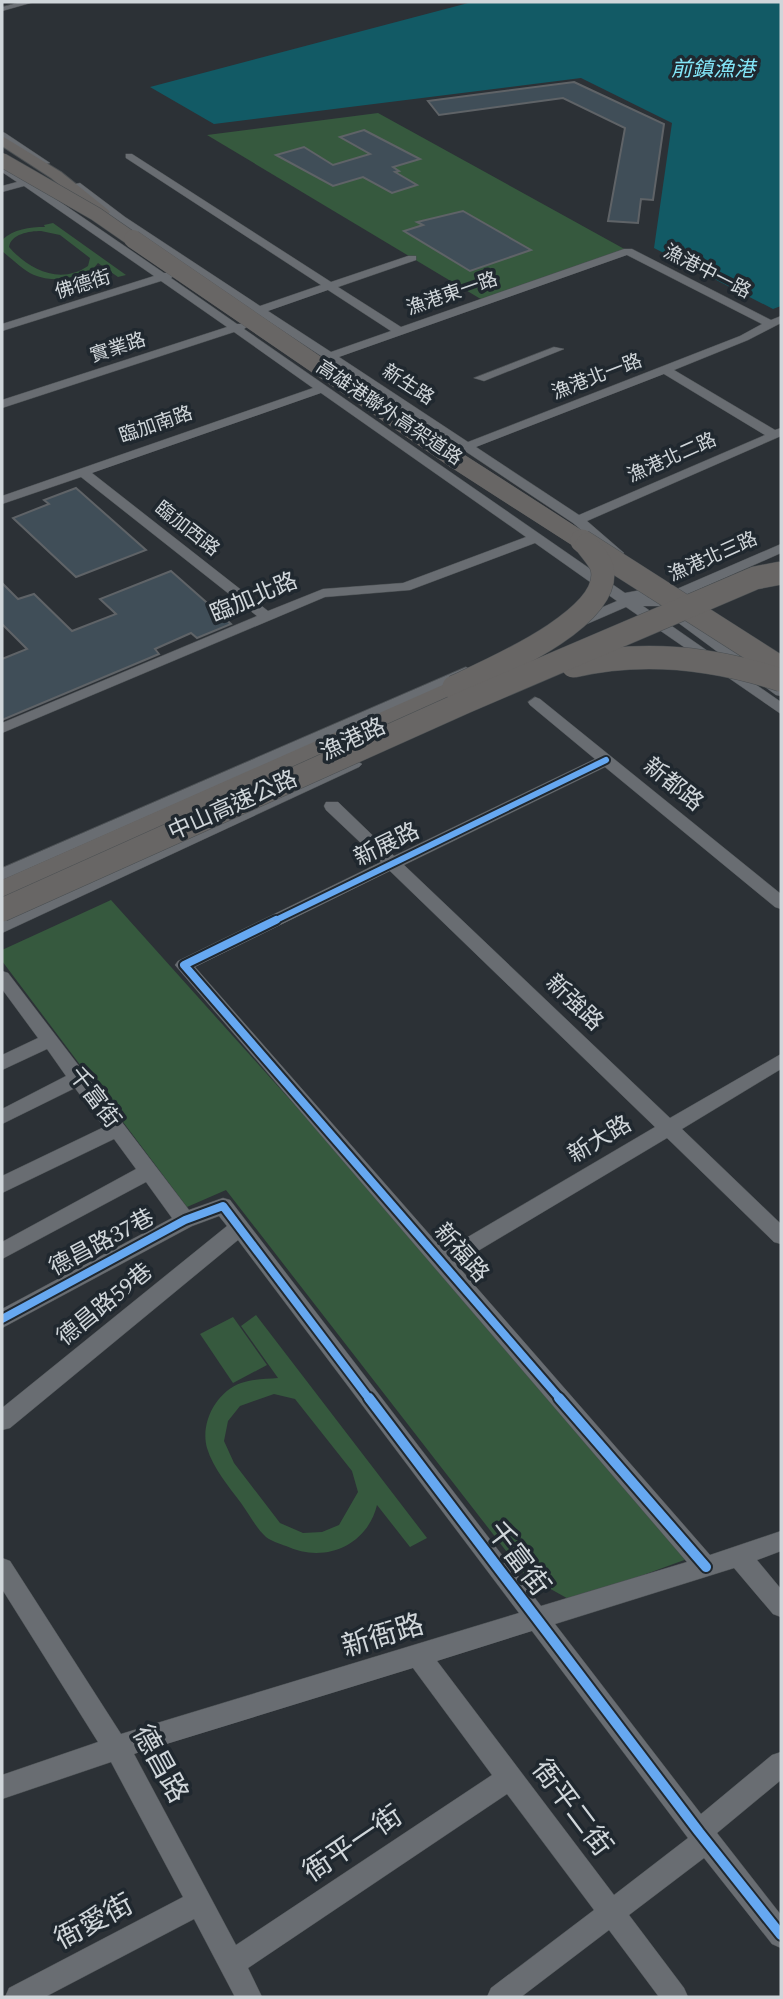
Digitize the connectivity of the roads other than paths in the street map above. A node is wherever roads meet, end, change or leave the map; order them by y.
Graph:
1 (18, 2) edge
2 (30, 2) edge
3 (2, 7) edge
4 (2, 143) edge
5 (129, 156) dead end
6 (2, 158) edge
7 (2, 168) edge
8 (31, 182) junction
9 (2, 189) edge
10 (99, 213) junction
11 (628, 251) joint
12 (412, 258) dead end
13 (165, 277) junction
14 (330, 286) junction
15 (259, 310) junction
16 (775, 322) edge
17 (2, 328) edge
18 (237, 328) junction
19 (399, 331) junction
20 (558, 349) dead end
21 (329, 356) junction
22 (296, 368) junction
23 (666, 370) junction
24 (480, 379) dead end
25 (320, 390) junction
26 (2, 404) edge
27 (777, 434) edge
28 (468, 446) junction
29 (431, 461) junction
30 (82, 471) junction
31 (2, 500) edge
32 (576, 527) junction
33 (535, 539) junction
34 (781, 548) edge
35 (781, 562) edge
36 (781, 573) edge
37 (632, 599) junction
38 (664, 600) junction
39 (682, 614) junction
40 (267, 617) junction
41 (655, 625) junction
42 (781, 655) edge
43 (781, 668) edge
44 (781, 682) edge
45 (781, 692) edge
46 (460, 695) junction
47 (535, 702) dead end
48 (781, 709) edge
49 (781, 716) edge
50 (2, 727) edge
51 (606, 760) junction
52 (332, 806) dead end
53 (392, 864) junction
54 (2, 874) edge
55 (2, 890) edge
56 (781, 903) edge
57 (4, 917) edge
58 (184, 965) joint
59 (2, 976) edge
60 (10, 1001) edge
61 (50, 1040) junction
62 (781, 1061) edge
63 (2, 1063) edge
64 (78, 1077) junction
65 (2, 1117) edge
66 (669, 1128) junction
67 (117, 1129) junction
68 (149, 1171) junction
69 (2, 1185) edge
70 (223, 1206) joint
71 (186, 1220) junction
72 (240, 1227) junction
73 (781, 1236) edge
74 (2, 1251) edge
75 (443, 1262) junction
76 (2, 1319) edge
77 (2, 1421) edge
78 (781, 1541) edge
79 (738, 1555) junction
80 (706, 1567) junction
81 (6, 1585) edge
82 (781, 1606) edge
83 (537, 1619) junction
84 (419, 1657) junction
85 (116, 1748) junction
86 (781, 1764) edge
87 (509, 1778) junction
88 (2, 1787) edge
89 (703, 1836) junction
90 (199, 1902) junction
91 (610, 1912) junction
92 (781, 1935) edge
93 (232, 1963) junction
94 (18, 1997) edge
95 (249, 1997) edge
96 (500, 1997) edge
97 (675, 1997) edge

1 - 3 street
2 - 3 street
4 - 10 highway, 高雄港聯外高架道路, bridge
4 - 15 street, 新生路
5 - 14 street
6 - 8 street, 新生路
6 - 10 highway, bridge
7 - 8 street, 新生路
8 - 9 street
8 - 13 street, 新生路
10 - 32 highway, 高雄港聯外高架道路, bridge
10 - 42 highway, 高雄港聯外高架道路, bridge
11 - 16 street, 漁港中一路
11 - 19 street, 漁港東一路
12 - 14 street
13 - 17 street, 佛德街
13 - 18 street, 新生路
14 - 15 street
14 - 19 street
15 - 21 street, 新生路
16 - 23 street, 漁港北一路
18 - 22 street, 新生路
18 - 26 street, 實業路
19 - 21 street, 漁港東一路
20 - 24 street
21 - 22 street, 漁港東一路
21 - 28 street, 新生路
22 - 25 street, 新生路
22 - 29 street, 新生路
23 - 27 street
23 - 28 street, 漁港北一路
25 - 29 street, 新生路
25 - 30 street, 臨加南路
27 - 32 street, 漁港北二路
28 - 29 street, 漁港北一路
28 - 32 street, 新生路
29 - 33 street, 新生路
29 - 37 street, 新生路
30 - 31 street, 臨加南路
30 - 40 street, 臨加西路
32 - 38 street, 新生路
32 - 43 highway, 高雄港聯外高架道路, bridge
32 - 46 highway, bridge
33 - 37 street, 新生路
33 - 40 street, 臨加北路
34 - 38 street, 漁港北三路
35 - 46 highway, bridge
36 - 46 highway, bridge
37 - 38 street, 新生路
37 - 41 street, 新生路
37 - 54 street, 漁港路
38 - 39 street, 新生路
39 - 41 street, 漁港路
39 - 44 street, 新生路
39 - 45 street, 新生路
40 - 50 street, 臨加北路
41 - 48 street, 新生路
41 - 49 street, 新生路
41 - 57 street, 漁港路
44 - 46 highway, bridge
46 - 55 highway, 中山高速公路
46 - 57 highway, 中山高速公路, bridge
47 - 51 street, 新都路
51 - 53 street, 新展路
51 - 56 street, 新都路
52 - 53 street, 新強路
53 - 58 street, 新展路
53 - 66 street, 新強路
58 - 75 street, 新福路
59 - 60 street, 千富街
60 - 61 street, 千富街
61 - 63 street
61 - 64 street, 千富街
62 - 66 street, 新大路
64 - 65 street
64 - 67 street, 千富街
66 - 73 street, 新強路
66 - 75 street, 新大路
67 - 68 street, 千富街
67 - 69 street
68 - 71 street, 千富街
68 - 74 street
70 - 71 street, 德昌路37巷
70 - 72 street, 千富街
71 - 76 street, 德昌路37巷
72 - 77 street, 德昌路59巷
72 - 83 street, 千富街
75 - 80 street, 新福路
78 - 79 street, 新衙路
79 - 80 street, 新衙路
79 - 82 street
80 - 83 street, 新衙路
81 - 85 street, 德昌路
83 - 84 street, 新衙路
83 - 89 street, 千富街
84 - 85 street, 新衙路
84 - 87 street, 衙平二街
85 - 88 street, 新衙路
85 - 90 street, 德昌路
86 - 89 street
87 - 91 street, 衙平二街
87 - 93 street, 衙平一街
89 - 91 street
89 - 92 street, 千富街
90 - 93 street, 德昌路
90 - 94 street, 衙愛街
91 - 96 street
91 - 97 street, 衙平二街
93 - 95 street, 德昌路

